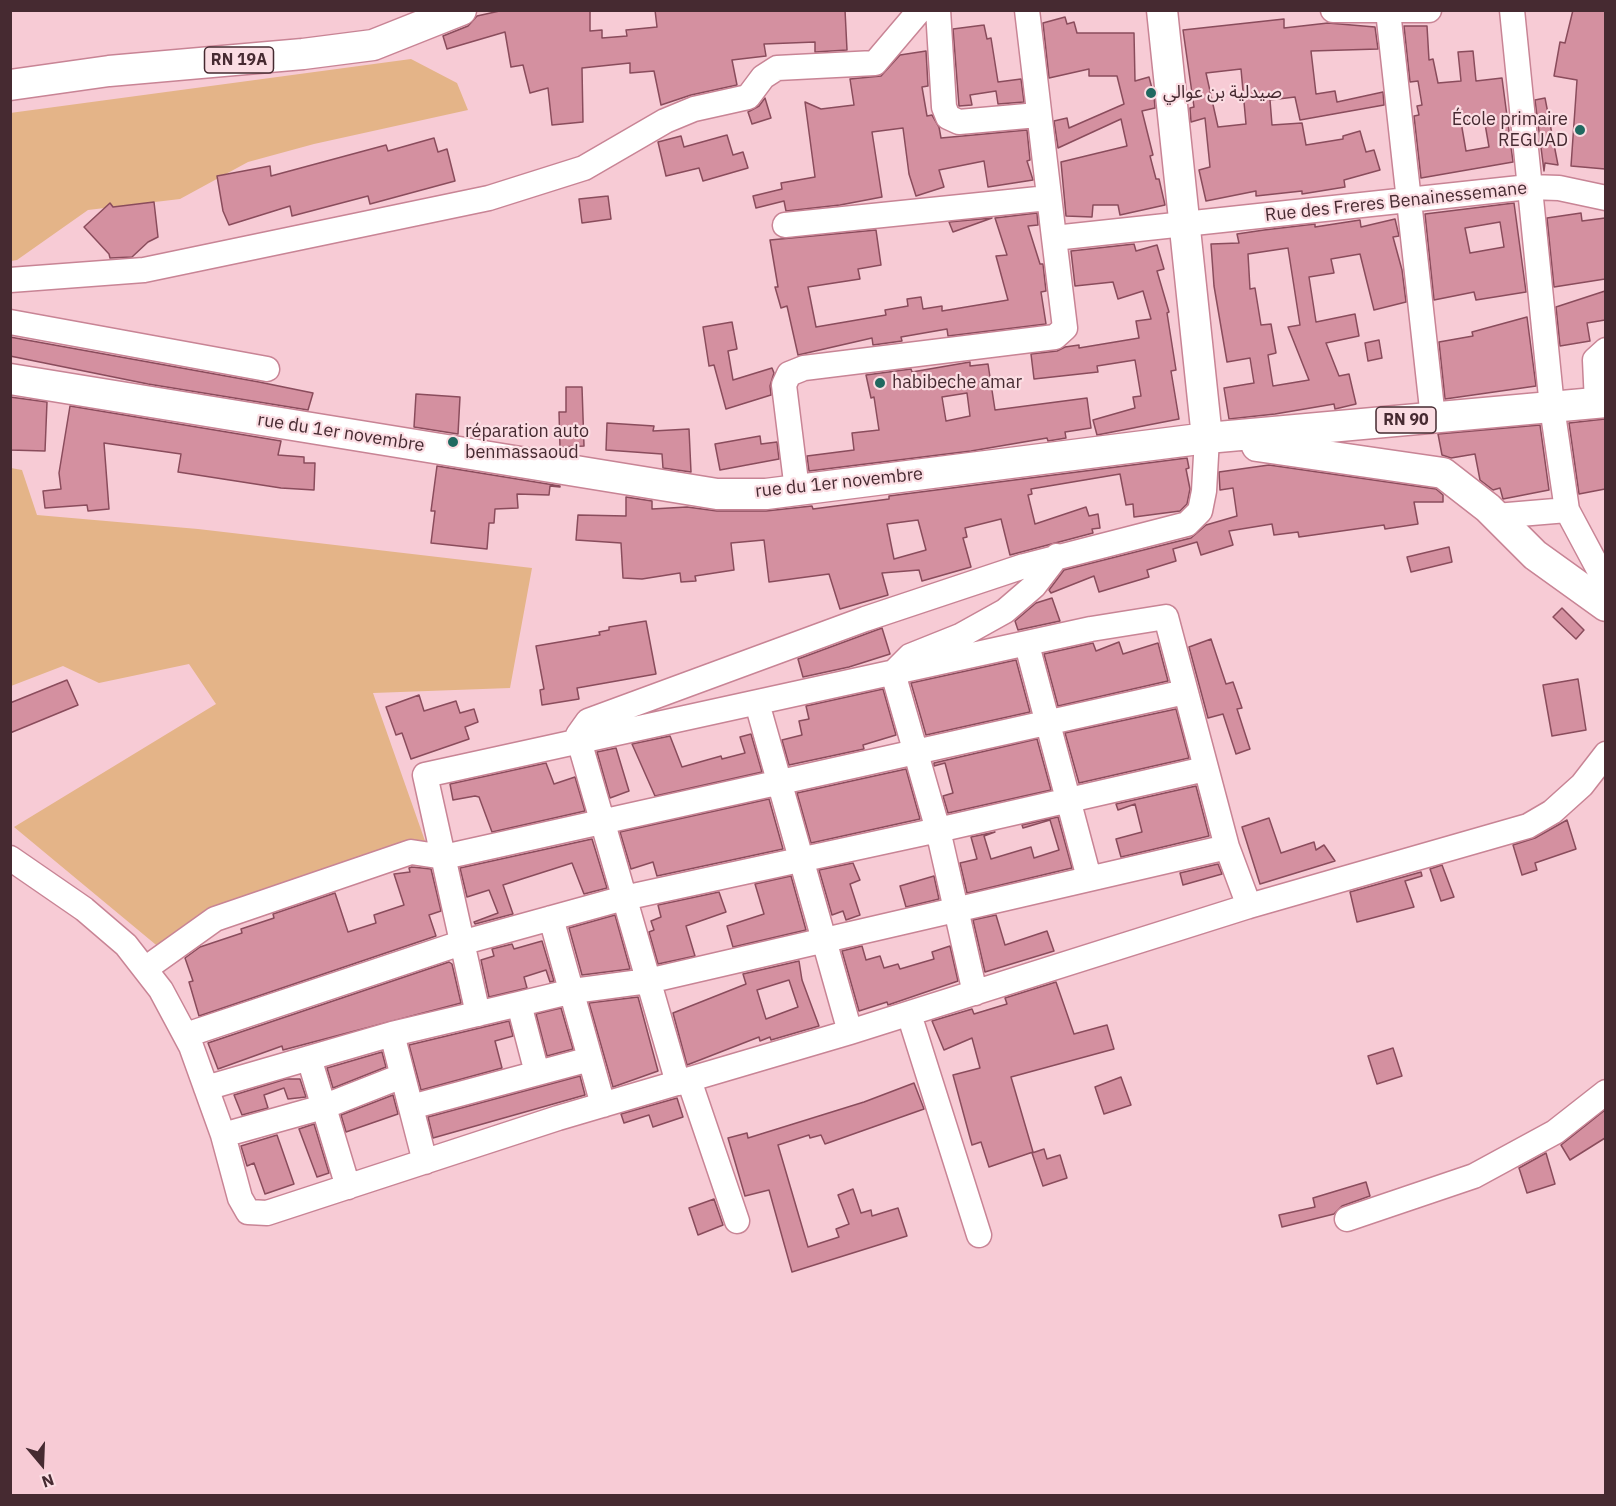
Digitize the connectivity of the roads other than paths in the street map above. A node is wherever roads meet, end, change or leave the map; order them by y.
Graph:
1 (423, 10) edge
2 (461, 10) edge
3 (920, 10) edge
4 (938, 10) edge
5 (1027, 10) edge
6 (1162, 10) edge
7 (1334, 10) edge
8 (1430, 10) edge
9 (1512, 10) edge
10 (1388, 11) edge
11 (10, 67) edge
12 (10, 85) edge
13 (1038, 115) junction
14 (1529, 187) junction
15 (1048, 198) junction
16 (1605, 198) edge
17 (1409, 202) junction
18 (785, 225) dead end
19 (1185, 225) junction
20 (1054, 238) junction
21 (10, 280) edge
22 (10, 322) edge
23 (1603, 350) edge
24 (267, 369) dead end
25 (10, 379) edge
26 (1601, 403) edge
27 (1552, 407) junction
28 (1433, 418) junction
29 (1207, 438) junction
30 (797, 490) junction
31 (1567, 510) junction
32 (1496, 516) junction
33 (1056, 556) junction
34 (1605, 584) edge
35 (1605, 606) edge
36 (1027, 645) junction
37 (893, 673) junction
38 (1185, 692) junction
39 (757, 704) junction
40 (1047, 721) junction
41 (580, 742) junction
42 (917, 752) junction
43 (1605, 754) edge
44 (1205, 769) junction
45 (779, 782) junction
46 (1068, 801) junction
47 (602, 822) junction
48 (938, 830) junction
49 (1227, 846) junction
50 (10, 858) edge
51 (444, 858) junction
52 (800, 859) junction
53 (1089, 878) junction
54 (624, 898) junction
55 (1249, 906) junction
56 (956, 910) junction
57 (551, 918) junction
58 (823, 940) junction
59 (461, 943) junction
60 (145, 969) junction
61 (648, 981) junction
62 (573, 992) junction
63 (975, 993) junction
64 (519, 1004) junction
65 (478, 1014) junction
66 (909, 1014) junction
67 (850, 1032) junction
68 (392, 1034) junction
69 (186, 1035) junction
70 (309, 1058) junction
71 (590, 1059) junction
72 (537, 1073) junction
73 (402, 1076) junction
74 (683, 1081) junction
75 (206, 1088) junction
76 (1605, 1092) edge
77 (603, 1105) junction
78 (323, 1107) junction
79 (411, 1107) junction
80 (223, 1135) junction
81 (425, 1161) junction
82 (348, 1187) junction
83 (1347, 1219) dead end
84 (737, 1221) dead end
85 (979, 1235) dead end

1 - 11 main road, RN 19A
2 - 12 main road, RN 19A
3 - 21 street
4 - 13 street
5 - 13 street
6 - 19 main road
7 - 10 street
8 - 10 street
9 - 14 street
10 - 17 street
13 - 15 street
14 - 16 street, Rue des Freres Benainessemane
14 - 17 street, Rue des Freres Benainessemane
14 - 27 street
15 - 18 street
15 - 20 street
17 - 19 street, Rue des Freres Benainessemane
17 - 28 street
19 - 20 street, Rue des Freres Benainessemane
19 - 29 main road
20 - 30 street
22 - 24 street
23 - 26 street
25 - 30 main road, rue du 1er novembre
26 - 27 main road, RN 90
27 - 28 main road, RN 90
27 - 31 street
28 - 29 main road, RN 90
29 - 30 main road, rue du 1er novembre
29 - 32 main road
29 - 33 street
31 - 32 street
31 - 34 street
32 - 35 main road
33 - 37 street
33 - 41 street
36 - 37 street
36 - 38 street
36 - 40 street
37 - 39 street
37 - 42 street
38 - 40 street
38 - 44 street
39 - 41 street
39 - 45 street
40 - 42 street
40 - 46 street
41 - 47 street
41 - 51 street
42 - 45 street
42 - 48 street
43 - 55 street
44 - 46 street
44 - 49 street
45 - 47 street
45 - 52 street
46 - 48 street
46 - 53 street
47 - 51 street
47 - 54 street
48 - 52 street
48 - 56 street
49 - 53 street
49 - 55 street
50 - 60 street
51 - 59 street
51 - 60 street
52 - 54 street
52 - 58 street
53 - 56 street
54 - 57 street
54 - 61 street
55 - 63 street
56 - 58 street
56 - 63 street
57 - 59 street
57 - 62 street
58 - 61 street
58 - 67 street
59 - 65 street
59 - 69 street
60 - 69 street
61 - 62 street
61 - 74 street
62 - 64 street
62 - 71 street
63 - 66 street
64 - 65 street
64 - 72 street
65 - 68 street
66 - 67 street
66 - 85 street
67 - 74 street
68 - 70 street
68 - 73 street
69 - 75 street
70 - 75 street
70 - 78 street
71 - 72 street
71 - 77 street
72 - 79 street
73 - 78 street
73 - 79 street
74 - 77 street
74 - 84 street
75 - 80 street
76 - 83 street
77 - 81 street
78 - 80 street
78 - 82 street
79 - 81 street
80 - 82 street
81 - 82 street

